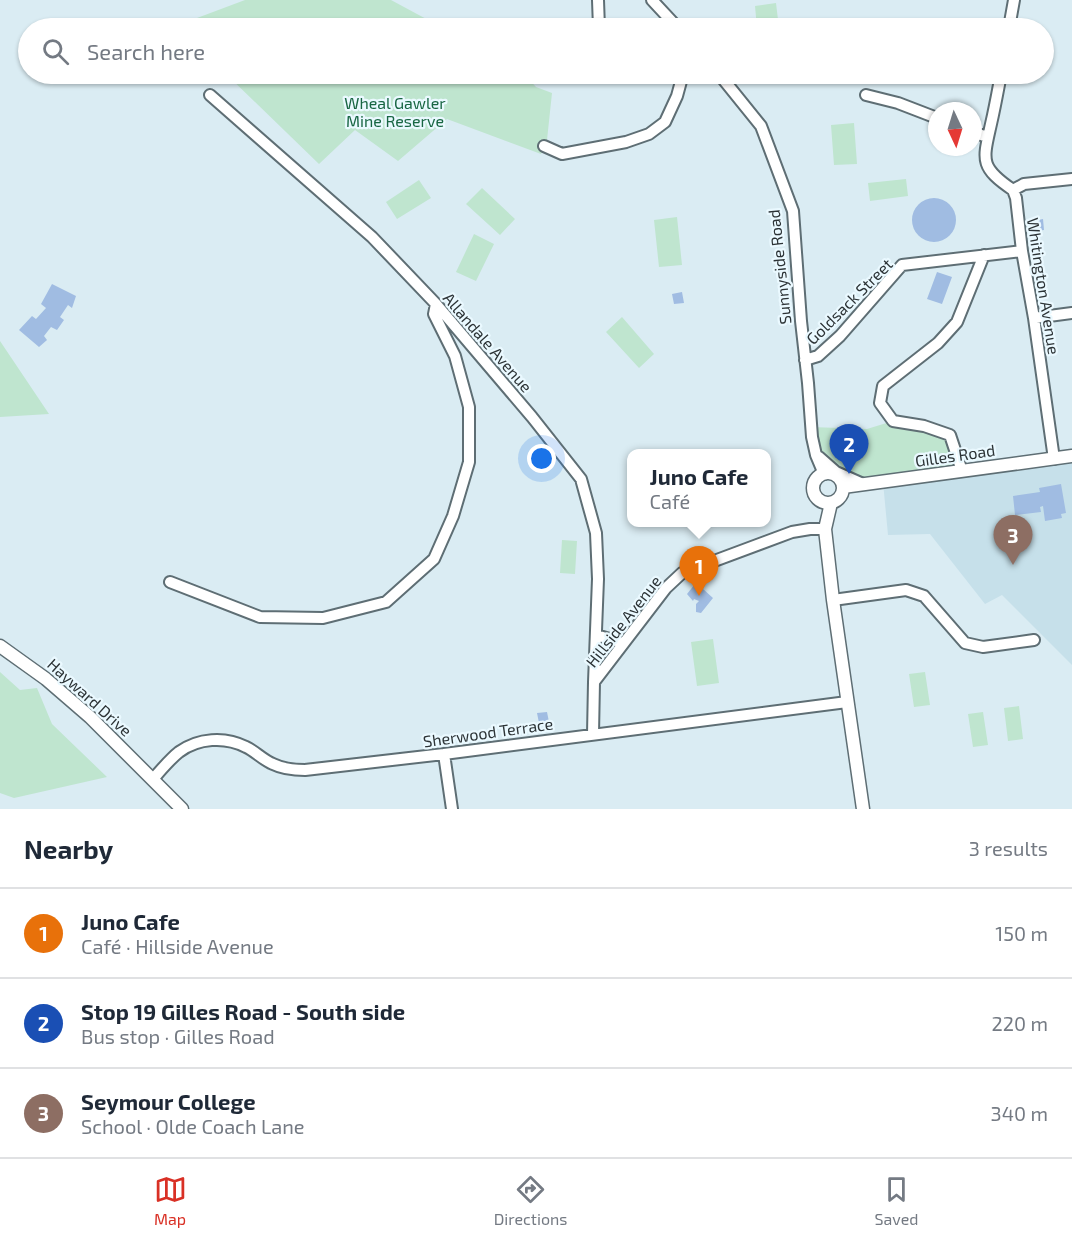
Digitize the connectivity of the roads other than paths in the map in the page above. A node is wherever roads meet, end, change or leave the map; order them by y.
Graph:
1 (598, 0) edge
2 (652, 0) edge
3 (1014, 0) edge
4 (599, 18) edge
5 (669, 18) edge
6 (1011, 18) edge
7 (681, 84) edge
8 (727, 84) edge
9 (999, 84) edge
10 (210, 95) dead end
11 (866, 95) dead end
12 (928, 115) edge
13 (982, 135) edge
14 (987, 137) junction
15 (544, 146) dead end
16 (1072, 179) edge
17 (1013, 190) junction
18 (1022, 251) junction
19 (984, 255) junction
20 (436, 304) junction
21 (1072, 313) edge
22 (1034, 318) junction
23 (806, 360) junction
24 (816, 455) junction
25 (1072, 456) edge
26 (1054, 459) junction
27 (962, 471) junction
28 (824, 474) junction
29 (863, 484) junction
30 (843, 487) junction
31 (831, 503) junction
32 (825, 529) junction
33 (170, 582) dead end
34 (833, 600) junction
35 (596, 635) junction
36 (1034, 640) dead end
37 (623, 643) junction
38 (0, 646) edge
39 (594, 682) junction
40 (847, 702) junction
41 (593, 734) junction
42 (444, 754) junction
43 (153, 779) junction
44 (182, 809) edge
45 (452, 809) edge
46 (863, 809) edge

1 - 4 street
2 - 5 street
3 - 6 street
7 - 15 street
8 - 23 street, Sunnyside Road
9 - 14 street
10 - 20 street, Allandale Avenue
11 - 12 street
13 - 14 street
14 - 17 street
16 - 17 street
17 - 18 street, Whitington Avenue
18 - 19 street, Goldsack Street
18 - 22 street, Whitington Avenue
19 - 23 street, Goldsack Street
19 - 27 street
20 - 33 street
20 - 35 street, Allandale Avenue
21 - 22 street
22 - 26 street, Whitington Avenue
23 - 24 street, Sunnyside Road
24 - 28 street, Sunnyside Road
24 - 29 street
25 - 26 street, Gilles Road
26 - 27 street, Gilles Road
27 - 29 street, Gilles Road
28 - 30 street
28 - 31 street
29 - 30 street, Gilles Road
30 - 31 street
31 - 32 street
32 - 34 street
32 - 37 street, Hillside Avenue
34 - 36 street
34 - 40 street
35 - 37 street
35 - 39 street, Allandale Avenue
37 - 39 street, Hillside Avenue
38 - 43 street, Hayward Drive
39 - 41 street, Hillside Avenue
40 - 41 street, Sherwood Terrace
40 - 46 street
41 - 42 street, Sherwood Terrace
42 - 43 street, Sherwood Terrace
42 - 45 street
43 - 44 street, Hayward Drive

